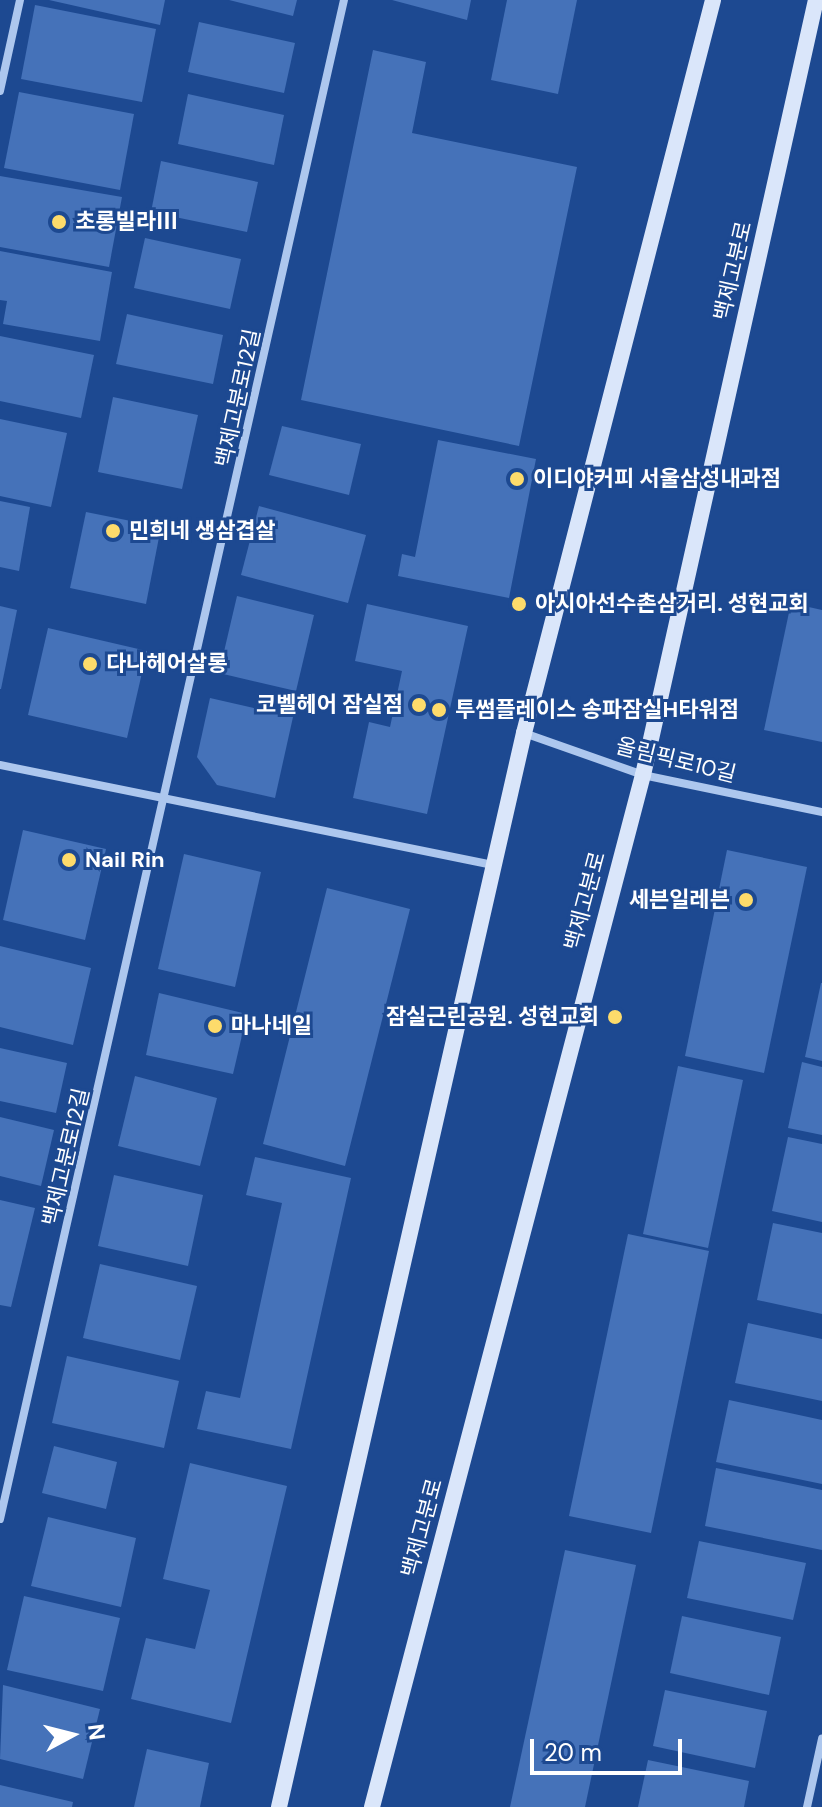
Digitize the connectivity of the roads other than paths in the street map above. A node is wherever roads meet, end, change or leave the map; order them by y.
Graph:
1 (20, 0) edge
2 (344, 0) edge
3 (713, 0) edge
4 (816, 0) edge
5 (0, 91) edge
6 (524, 733) junction
7 (0, 765) edge
8 (643, 775) junction
9 (167, 803) junction
10 (822, 812) edge
11 (495, 865) junction
12 (0, 1519) edge
13 (822, 1739) edge
14 (279, 1807) edge
15 (372, 1807) edge
16 (807, 1807) edge

1 - 5 street
2 - 9 street, 백제고분로12길
3 - 6 main road
4 - 8 main road, 백제고분로
6 - 8 street, 올림픽로10길
6 - 11 main road
7 - 9 street
8 - 10 street, 올림픽로10길
8 - 15 main road, 백제고분로
9 - 11 street
9 - 12 street, 백제고분로12길
11 - 14 main road
13 - 16 street

